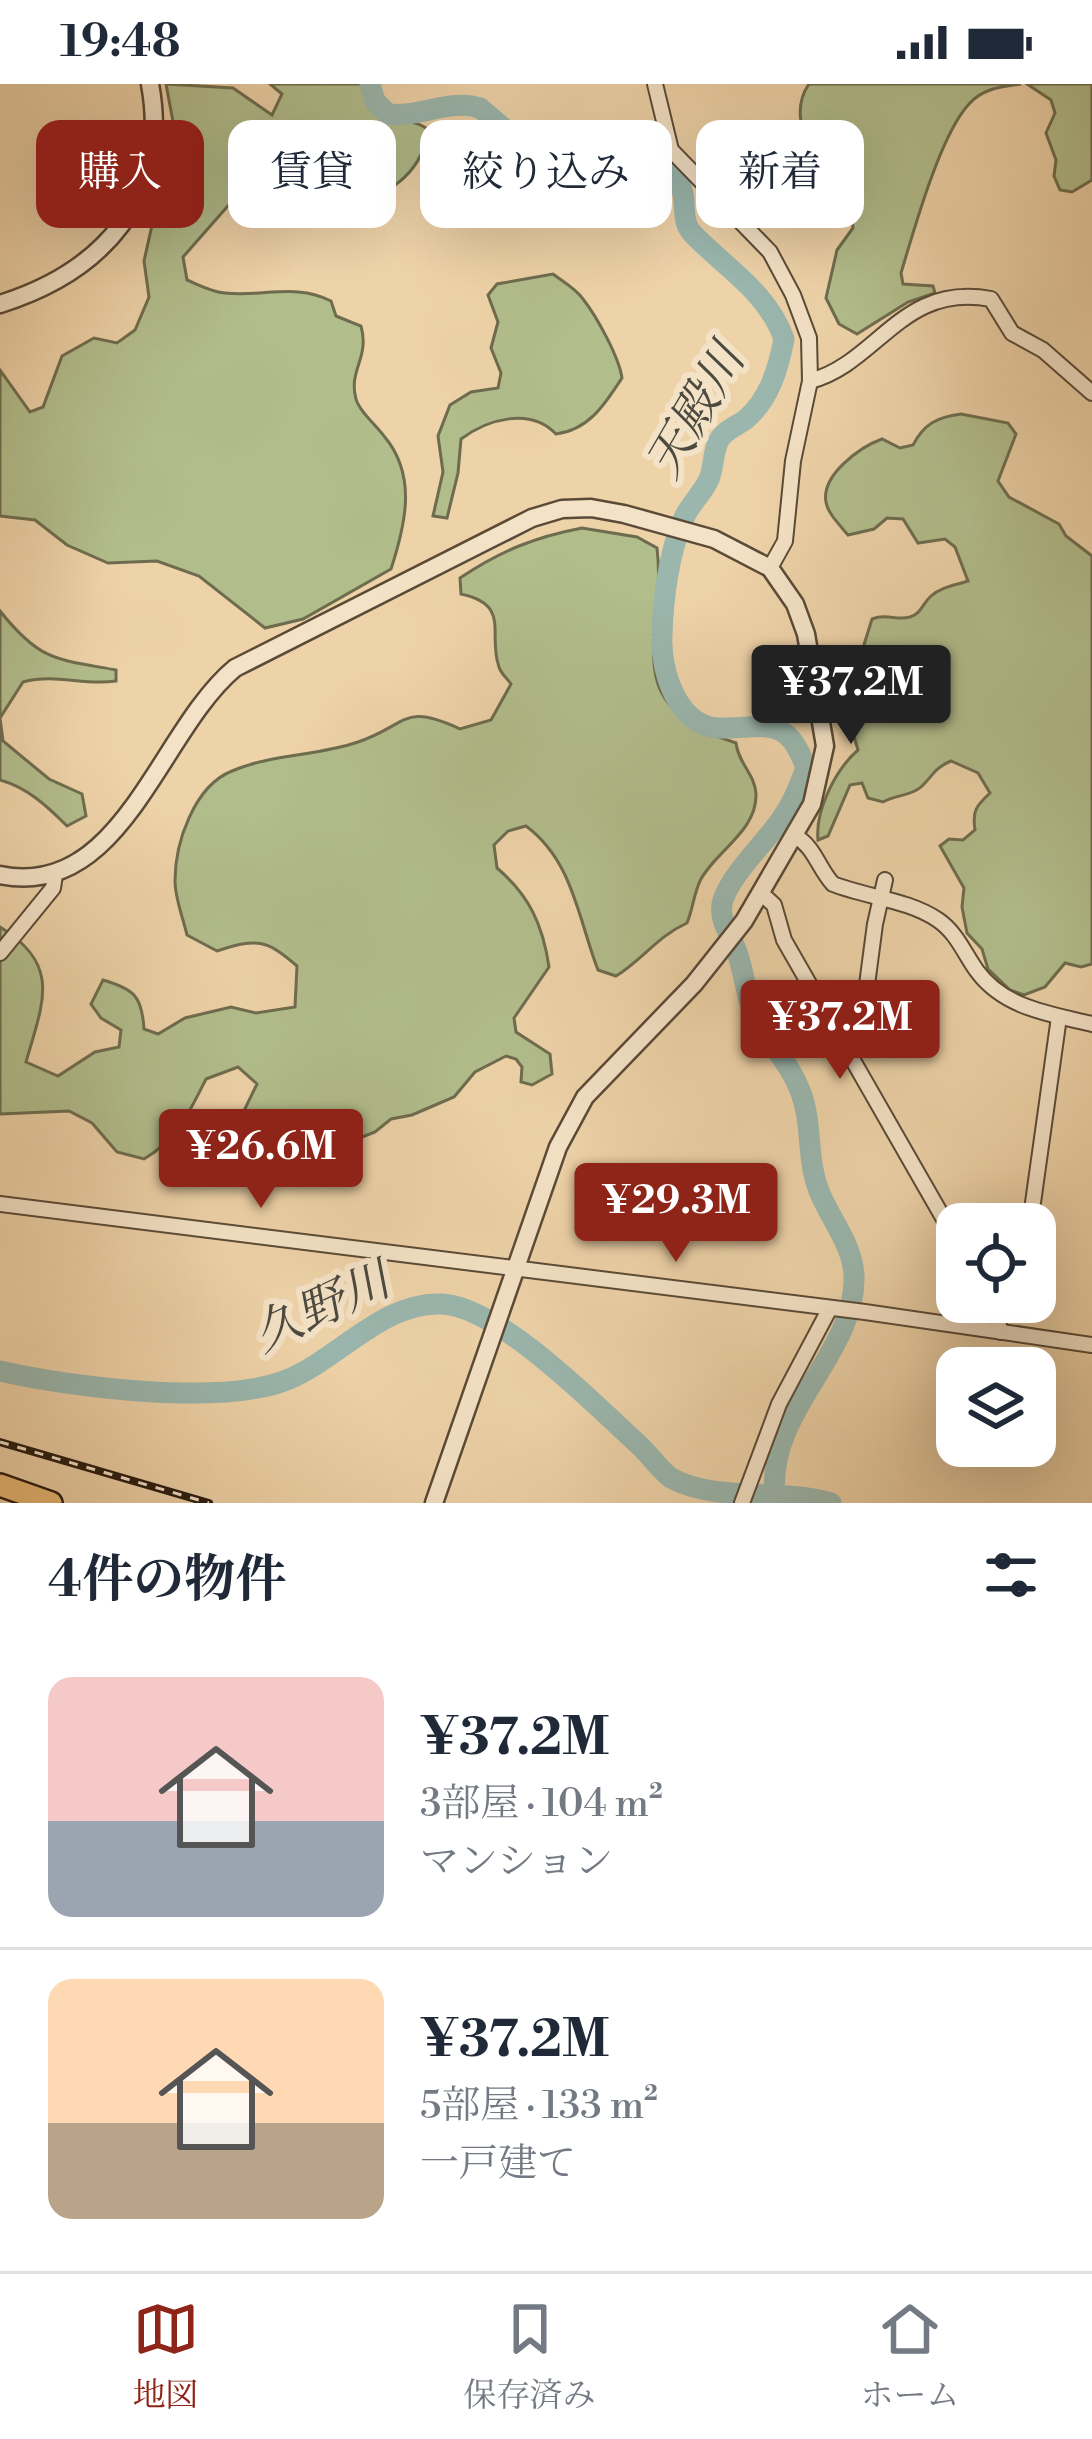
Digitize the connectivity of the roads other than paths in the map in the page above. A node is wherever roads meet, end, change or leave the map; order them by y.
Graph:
1 (150, 84) edge
2 (655, 84) edge
3 (0, 304) edge
4 (810, 381) junction
5 (1092, 394) edge
6 (770, 568) junction
7 (795, 836) junction
8 (0, 875) edge
9 (55, 875) junction
10 (885, 880) dead end
11 (762, 893) junction
12 (880, 900) junction
13 (0, 952) edge
14 (1059, 1017) junction
15 (1092, 1024) edge
16 (852, 1053) junction
17 (1033, 1203) edge
18 (0, 1204) edge
19 (936, 1205) edge
20 (515, 1268) junction
21 (836, 1309) junction
22 (1000, 1325) joint
23 (1092, 1345) edge
24 (0, 1485) edge
25 (51, 1503) edge
26 (434, 1503) edge
27 (742, 1503) edge

1 - 3 street
2 - 4 street
4 - 5 street
4 - 6 street
6 - 7 street
6 - 9 street
7 - 11 street
7 - 12 street
8 - 9 street
9 - 13 street
10 - 12 street
11 - 16 street
11 - 20 street
12 - 14 street
12 - 16 street
14 - 15 street
14 - 17 street
16 - 19 street
18 - 20 street
20 - 21 street
20 - 26 street
21 - 22 street
21 - 27 street
22 - 23 street
24 - 25 main road

